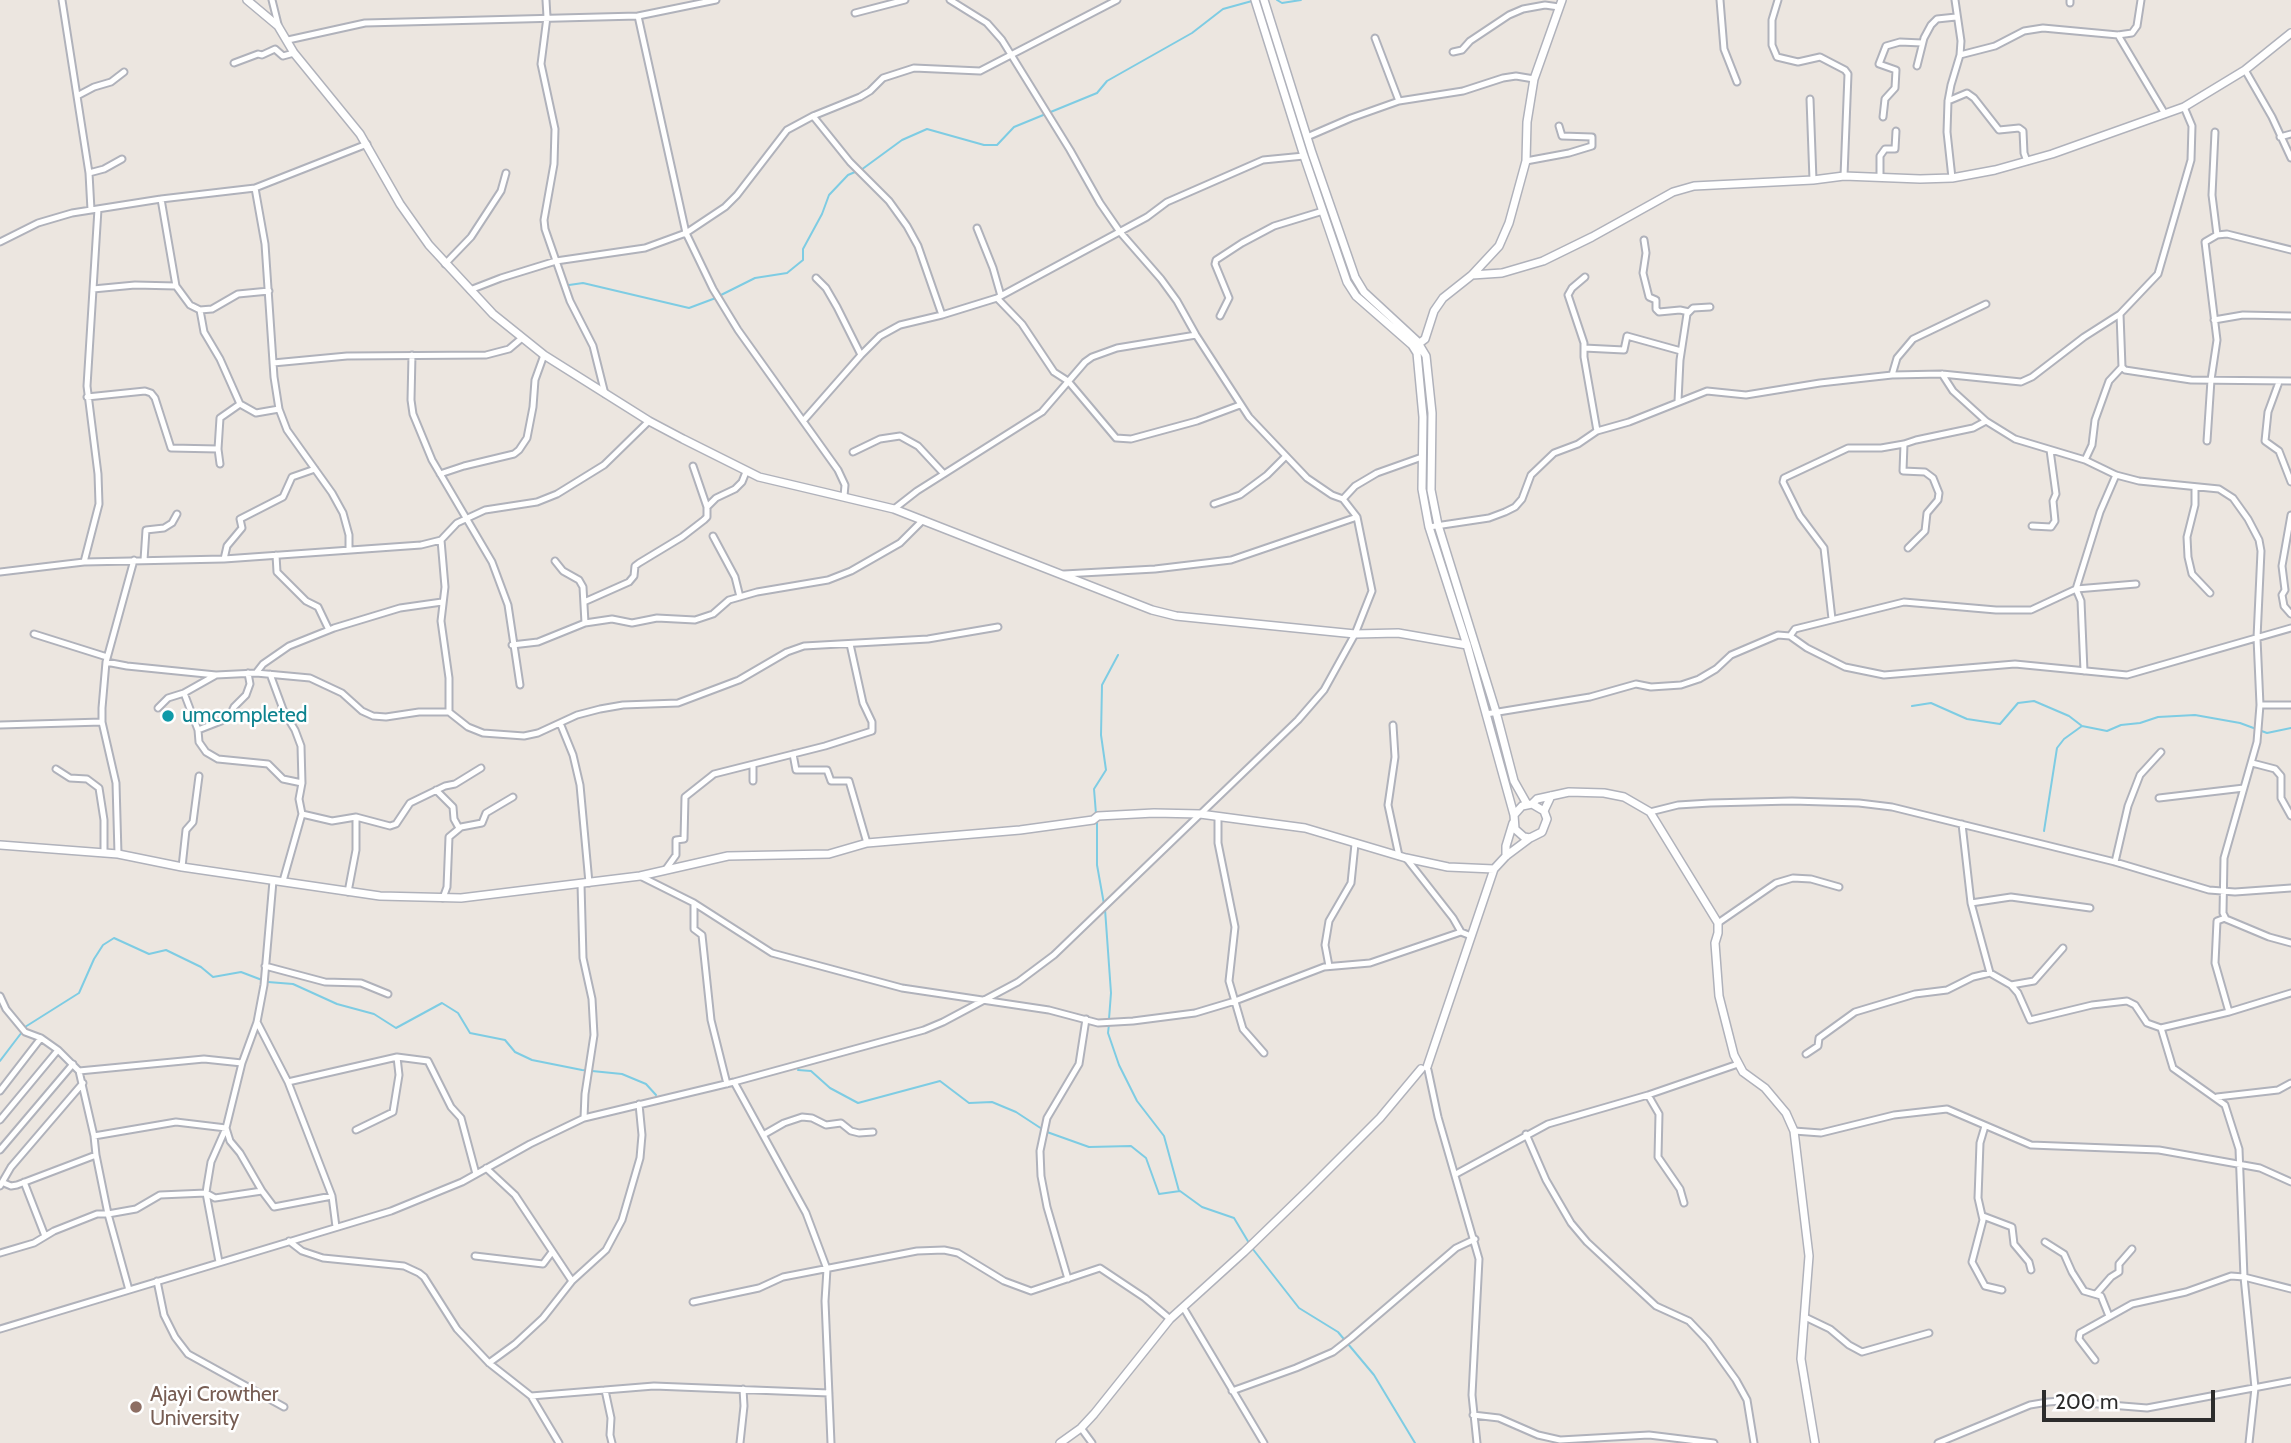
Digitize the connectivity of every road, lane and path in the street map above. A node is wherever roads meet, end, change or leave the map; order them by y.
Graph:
1 (62, 0) edge
2 (247, 0) edge
3 (272, 0) edge
4 (546, 0) edge
5 (716, 0) edge
6 (905, 0) edge
7 (950, 0) edge
8 (1117, 0) edge
9 (1255, 0) edge
10 (1264, 0) edge
11 (1518, 0) edge
12 (1720, 0) edge
13 (1778, 0) edge
14 (1955, 0) edge
15 (2141, 0) edge
16 (1560, 4) edge
17 (1523, 9) junction
18 (855, 13) dead end
19 (638, 16) junction
20 (547, 17) junction
21 (1956, 17) junction
22 (1265, 18) junction
23 (278, 26) junction
24 (2291, 33) edge
25 (2118, 35) junction
26 (1375, 38) dead end
27 (288, 40) junction
28 (1922, 43) junction
29 (1453, 52) dead end
30 (294, 53) junction
31 (1011, 55) junction
32 (1960, 55) junction
33 (234, 63) dead end
34 (1917, 66) dead end
35 (2245, 70) junction
36 (124, 72) dead end
37 (1534, 79) junction
38 (1737, 82) dead end
39 (77, 96) junction
40 (1810, 99) dead end
41 (1399, 102) junction
42 (1948, 102) junction
43 (2184, 107) junction
44 (2165, 114) junction
45 (813, 116) junction
46 (1883, 117) dead end
47 (1559, 126) dead end
48 (1896, 131) dead end
49 (2215, 132) dead end
50 (2291, 134) edge
51 (1307, 137) junction
52 (2280, 137) junction
53 (367, 144) junction
54 (1304, 156) junction
55 (2291, 158) edge
56 (122, 159) dead end
57 (1526, 161) junction
58 (2027, 161) junction
59 (89, 173) junction
60 (506, 173) dead end
61 (1844, 176) junction
62 (1880, 177) junction
63 (1952, 178) junction
64 (1813, 180) junction
65 (254, 188) junction
66 (1320, 189) junction
67 (161, 199) junction
68 (95, 210) junction
69 (1323, 211) junction
70 (976, 228) dead end
71 (1120, 232) junction
72 (686, 233) junction
73 (2217, 235) junction
74 (1644, 240) dead end
75 (0, 242) edge
76 (2291, 250) edge
77 (556, 261) junction
78 (445, 264) junction
79 (1472, 275) junction
80 (1585, 277) dead end
81 (816, 278) dead end
82 (176, 286) junction
83 (93, 289) junction
84 (470, 290) junction
85 (269, 291) junction
86 (999, 297) junction
87 (1986, 304) dead end
88 (1710, 307) dead end
89 (200, 310) junction
90 (1689, 312) junction
91 (2120, 314) junction
92 (942, 315) junction
93 (1220, 316) dead end
94 (2291, 316) edge
95 (2214, 320) junction
96 (1196, 335) junction
97 (522, 338) junction
98 (1416, 345) junction
99 (1584, 348) junction
100 (1681, 351) junction
101 (412, 355) junction
102 (544, 355) junction
103 (861, 355) junction
104 (272, 363) junction
105 (2122, 367) junction
106 (1942, 374) junction
107 (1892, 375) junction
108 (2211, 380) junction
109 (1068, 381) junction
110 (2291, 381) edge
111 (2279, 382) junction
112 (605, 394) junction
113 (88, 397) junction
114 (1678, 401) junction
115 (240, 404) junction
116 (1240, 405) junction
117 (279, 408) junction
118 (804, 419) junction
119 (649, 421) junction
120 (1986, 421) junction
121 (1597, 431) junction
122 (2207, 441) dead end
123 (1904, 444) junction
124 (218, 449) junction
125 (2050, 450) junction
126 (853, 452) dead end
127 (1285, 457) junction
128 (1422, 457) junction
129 (2085, 460) junction
130 (220, 464) dead end
131 (693, 466) dead end
132 (315, 469) junction
133 (746, 472) junction
134 (440, 474) junction
135 (944, 474) junction
136 (2116, 475) junction
137 (2291, 482) edge
138 (2194, 487) junction
139 (844, 496) junction
140 (1343, 499) junction
141 (1214, 504) dead end
142 (707, 507) junction
143 (894, 509) junction
144 (177, 514) dead end
145 (2291, 515) edge
146 (466, 517) junction
147 (1357, 517) junction
148 (923, 520) junction
149 (1438, 525) junction
150 (2032, 526) dead end
151 (1429, 527) junction
152 (713, 536) dead end
153 (441, 540) junction
154 (1908, 548) dead end
155 (349, 549) junction
156 (276, 555) junction
157 (224, 559) junction
158 (134, 560) junction
159 (144, 560) junction
160 (555, 561) dead end
161 (84, 562) junction
162 (0, 572) edge
163 (1064, 573) junction
164 (2136, 584) dead end
165 (2076, 589) junction
166 (2210, 593) dead end
167 (740, 597) junction
168 (442, 602) junction
169 (584, 602) junction
170 (2291, 614) edge
171 (1832, 619) junction
172 (585, 623) junction
173 (998, 627) dead end
174 (2291, 628) edge
175 (329, 630) junction
176 (34, 634) dead end
177 (1355, 634) junction
178 (1790, 636) junction
179 (2257, 638) junction
180 (850, 644) junction
181 (512, 645) junction
182 (1467, 645) junction
183 (106, 660) junction
184 (1477, 667) junction
185 (2084, 671) junction
186 (248, 673) junction
187 (256, 673) junction
188 (216, 674) junction
189 (270, 674) junction
190 (520, 685) dead end
191 (184, 693) junction
192 (2260, 705) junction
193 (2291, 705) edge
194 (158, 708) dead end
195 (449, 712) junction
196 (1496, 712) junction
197 (1486, 714) junction
198 (102, 723) junction
199 (560, 723) junction
200 (0, 725) edge
201 (1393, 725) dead end
202 (198, 730) junction
203 (2161, 752) dead end
204 (793, 754) junction
205 (2252, 763) junction
206 (753, 766) junction
207 (481, 768) dead end
208 (56, 769) dead end
209 (200, 776) dead end
210 (753, 781) dead end
211 (302, 783) junction
212 (2244, 788) junction
213 (436, 790) junction
214 (1551, 796) junction
215 (513, 797) dead end
216 (2159, 798) dead end
217 (1530, 804) junction
218 (1544, 811) junction
219 (1650, 812) junction
220 (302, 814) junction
221 (1200, 814) junction
222 (2291, 816) edge
223 (356, 817) junction
224 (1218, 817) junction
225 (1514, 819) junction
226 (1962, 824) junction
227 (459, 828) junction
228 (1530, 838) junction
229 (867, 843) junction
230 (1355, 844) junction
231 (0, 845) edge
232 (104, 853) junction
233 (118, 854) junction
234 (1506, 856) junction
235 (1402, 857) junction
236 (2115, 862) junction
237 (183, 867) junction
238 (1494, 869) junction
239 (666, 870) junction
240 (640, 876) junction
241 (272, 881) junction
242 (284, 881) junction
243 (585, 884) junction
244 (1839, 887) dead end
245 (2291, 888) edge
246 (348, 892) junction
247 (2224, 892) junction
248 (443, 898) junction
249 (1971, 903) junction
250 (694, 904) junction
251 (2090, 908) dead end
252 (2225, 918) junction
253 (1718, 923) junction
254 (1461, 932) junction
255 (1471, 936) junction
256 (2291, 943) edge
257 (2063, 948) dead end
258 (265, 966) junction
259 (1329, 966) junction
260 (1990, 973) junction
261 (2011, 985) junction
262 (2291, 993) edge
263 (388, 994) dead end
264 (0, 996) edge
265 (984, 1000) junction
266 (1235, 1001) junction
267 (2229, 1012) junction
268 (1086, 1019) junction
269 (257, 1022) junction
270 (2161, 1028) junction
271 (41, 1038) junction
272 (58, 1050) junction
273 (1264, 1053) dead end
274 (1806, 1054) dead end
275 (397, 1057) junction
276 (242, 1063) junction
277 (73, 1064) junction
278 (1738, 1064) junction
279 (79, 1071) junction
280 (1424, 1071) junction
281 (734, 1082) junction
282 (83, 1083) junction
283 (288, 1083) junction
284 (2291, 1083) edge
285 (727, 1084) junction
286 (0, 1091) edge
287 (1648, 1095) junction
288 (2217, 1097) junction
289 (639, 1104) junction
290 (584, 1118) junction
291 (0, 1120) edge
292 (1985, 1126) junction
293 (226, 1128) junction
294 (356, 1130) dead end
295 (1794, 1131) junction
296 (873, 1132) dead end
297 (1526, 1134) junction
298 (763, 1135) junction
299 (94, 1136) junction
300 (0, 1150) edge
301 (96, 1155) junction
302 (2240, 1163) junction
303 (486, 1168) junction
304 (476, 1174) junction
305 (1456, 1174) junction
306 (24, 1182) junction
307 (2291, 1182) edge
308 (2, 1184) edge
309 (262, 1191) junction
310 (206, 1193) junction
311 (332, 1196) junction
312 (1684, 1203) dead end
313 (108, 1214) junction
314 (1983, 1216) junction
315 (336, 1227) junction
316 (45, 1236) junction
317 (1475, 1239) junction
318 (289, 1241) junction
319 (2045, 1242) dead end
320 (2132, 1249) dead end
321 (552, 1252) junction
322 (0, 1253) edge
323 (475, 1256) dead end
324 (219, 1262) junction
325 (827, 1269) junction
326 (2031, 1270) dead end
327 (2244, 1277) junction
328 (1068, 1279) junction
329 (158, 1281) junction
330 (572, 1281) junction
331 (2291, 1289) edge
332 (128, 1290) junction
333 (2002, 1290) dead end
334 (2097, 1293) junction
335 (693, 1302) dead end
336 (1183, 1307) junction
337 (2109, 1315) junction
338 (1805, 1317) junction
339 (1170, 1319) junction
340 (0, 1329) edge
341 (1929, 1333) dead end
342 (2095, 1360) dead end
343 (489, 1363) junction
344 (2291, 1381) edge
345 (2255, 1388) junction
346 (743, 1389) junction
347 (605, 1390) junction
348 (1232, 1391) junction
349 (829, 1393) junction
350 (531, 1396) junction
351 (284, 1407) dead end
352 (1473, 1415) junction
353 (1081, 1428) junction
354 (559, 1443) edge
355 (612, 1443) edge
356 (740, 1443) edge
357 (831, 1443) edge
358 (1060, 1443) edge
359 (1092, 1443) edge
360 (1264, 1443) edge
361 (1477, 1443) edge
362 (1714, 1443) edge
363 (1754, 1443) edge
364 (1815, 1443) edge
365 (1938, 1443) edge
366 (2249, 1443) edge

1 - 39 street
2 - 23 street
3 - 23 street
4 - 20 street
5 - 19 street
6 - 18 street
7 - 31 street
8 - 31 street
9 - 22 street
10 - 22 street
11 - 17 street
12 - 38 street
13 - 61 street
14 - 21 street
15 - 25 street
16 - 17 street
16 - 37 street
17 - 29 street
19 - 20 street
19 - 72 street
20 - 27 street
20 - 77 street
21 - 28 street
21 - 32 street
22 - 51 street
22 - 54 street
23 - 27 street
24 - 35 street
25 - 32 street
25 - 44 street
26 - 41 street
27 - 30 street
28 - 34 street
28 - 46 street
30 - 33 street
30 - 53 street
31 - 45 street
31 - 71 street
32 - 42 street
35 - 43 street
35 - 52 street
36 - 39 street
37 - 41 street
37 - 57 street
39 - 59 street
40 - 64 street
41 - 51 street
42 - 58 street
42 - 63 street
43 - 44 street
43 - 91 street
44 - 58 street
45 - 72 street
45 - 92 street
47 - 57 street
48 - 62 street
49 - 73 street
50 - 52 street
51 - 66 street
52 - 55 street
53 - 65 street
53 - 78 street
54 - 66 street
54 - 71 street
56 - 59 street
57 - 79 street
58 - 63 street
59 - 68 street
60 - 78 street
61 - 62 street
61 - 64 street
62 - 63 street
64 - 79 street
65 - 67 street
65 - 85 street
66 - 69 street
66 - 98 street
67 - 68 street
67 - 82 street
68 - 75 street
68 - 83 street
69 - 93 street
69 - 98 street
70 - 86 street
71 - 86 street
71 - 96 street
72 - 77 street
72 - 118 street
73 - 76 street
73 - 95 street
74 - 90 street
77 - 84 street
77 - 112 street
78 - 84 street
79 - 98 street
80 - 99 street
81 - 103 street
82 - 83 street
82 - 89 street
83 - 113 street
84 - 97 street
85 - 89 street
85 - 104 street
86 - 92 street
86 - 109 street
87 - 107 street
88 - 90 street
89 - 115 street
90 - 100 street
91 - 105 street
91 - 106 street
92 - 103 street
94 - 95 street
95 - 108 street
96 - 109 street
96 - 116 street
97 - 101 street
97 - 102 street
98 - 128 street
98 - 149 street
99 - 100 street
99 - 121 street
100 - 114 street
101 - 104 street
101 - 134 street
102 - 112 street
102 - 134 street
103 - 118 street
104 - 117 street
105 - 108 street
105 - 129 street
106 - 107 street
106 - 120 street
107 - 114 street
108 - 111 street
108 - 122 street
109 - 116 street
109 - 135 street
110 - 111 street
111 - 137 street
112 - 119 street
113 - 124 street
113 - 161 street
114 - 121 street
115 - 117 street
115 - 124 street
116 - 127 street
117 - 132 street
118 - 139 street
119 - 133 street
119 - 146 street
120 - 123 street
120 - 125 street
121 - 149 street
123 - 154 street
123 - 171 street
124 - 130 street
125 - 129 street
125 - 150 street
126 - 135 street
127 - 140 street
127 - 141 street
128 - 140 street
128 - 151 street
129 - 136 street
131 - 142 street
132 - 155 street
132 - 157 street
133 - 139 street
133 - 142 street
134 - 146 street
135 - 143 street
136 - 138 street
136 - 165 street
138 - 166 street
138 - 179 street
139 - 143 street
140 - 147 street
142 - 169 street
143 - 148 street
144 - 159 street
145 - 170 street
146 - 153 street
146 - 181 street
147 - 163 street
147 - 177 street
148 - 163 street
148 - 167 street
149 - 151 street
149 - 184 street
151 - 182 street
152 - 167 street
153 - 155 street
153 - 168 street
155 - 156 street
156 - 157 street
156 - 175 street
157 - 159 street
158 - 159 street
158 - 161 street
158 - 183 street
160 - 169 street
161 - 162 street
163 - 177 street
164 - 165 street
165 - 171 street
165 - 185 street
167 - 172 street
168 - 175 street
168 - 195 street
169 - 172 street
171 - 178 street
172 - 181 street
173 - 180 street
174 - 179 street
175 - 187 street
176 - 183 street
177 - 182 street
177 - 221 street
178 - 185 street
178 - 196 street
179 - 185 street
179 - 192 street
180 - 199 street
180 - 204 street
181 - 190 street
182 - 184 street
183 - 188 street
183 - 198 street
184 - 196 street
184 - 197 street
186 - 187 street
186 - 188 street
186 - 202 street
187 - 189 street
188 - 191 street
189 - 195 street
189 - 211 street
191 - 194 street
191 - 202 street
192 - 193 street
192 - 205 street
195 - 199 street
196 - 197 street
196 - 217 street
197 - 225 street
198 - 200 street
198 - 233 street
199 - 243 street
201 - 235 street
202 - 211 street
203 - 236 street
204 - 206 street
204 - 229 street
205 - 212 street
205 - 222 street
206 - 210 street
206 - 239 street
207 - 213 street
208 - 232 street
209 - 237 street
211 - 220 street
212 - 216 street
212 - 247 street
213 - 223 street
213 - 227 street
214 - 217 street
214 - 218 street
214 - 219 street
215 - 227 street
217 - 218 street
217 - 225 street
218 - 228 street
219 - 226 street
219 - 253 street
220 - 223 street
220 - 242 street
221 - 224 street
221 - 229 street
221 - 265 street
223 - 246 street
224 - 230 street
224 - 266 street
225 - 228 street
225 - 234 street
226 - 236 street
226 - 249 street
227 - 248 street
228 - 234 street
229 - 239 street
230 - 235 street
230 - 259 street
231 - 232 street
232 - 233 street
233 - 237 street
234 - 238 street
235 - 238 street
235 - 254 street
236 - 247 street
237 - 241 street
238 - 255 street
239 - 240 street
240 - 243 street
240 - 250 street
241 - 242 street
241 - 258 street
242 - 246 street
243 - 248 street
243 - 290 street
244 - 253 street
245 - 247 street
246 - 248 street
247 - 252 street
249 - 251 street
249 - 260 street
250 - 265 street
250 - 285 street
252 - 256 street
252 - 267 street
253 - 278 street
254 - 255 street
254 - 259 street
255 - 280 street
257 - 261 street
258 - 263 street
258 - 269 street
259 - 266 street
260 - 261 street
260 - 274 street
261 - 270 street
262 - 267 street
264 - 271 street
265 - 268 street
265 - 281 street
266 - 268 street
266 - 273 street
267 - 270 street
268 - 328 street
269 - 276 street
269 - 283 street
270 - 288 street
271 - 272 street
271 - 286 street
272 - 277 street
272 - 291 street
275 - 283 street
275 - 294 street
275 - 304 street
276 - 279 street
276 - 293 street
277 - 279 street
277 - 300 street
278 - 287 street
278 - 295 street
279 - 282 street
280 - 305 street
280 - 336 street
281 - 285 street
281 - 298 street
282 - 299 street
282 - 308 street
283 - 311 street
284 - 288 street
285 - 289 street
287 - 297 street
287 - 312 street
288 - 302 street
289 - 290 street
289 - 330 street
290 - 303 street
292 - 295 street
292 - 302 street
292 - 314 street
293 - 299 street
293 - 309 street
293 - 310 street
295 - 338 street
296 - 298 street
297 - 305 street
297 - 363 street
298 - 325 street
299 - 301 street
301 - 306 street
301 - 313 street
302 - 307 street
302 - 327 street
303 - 304 street
303 - 321 street
304 - 315 street
305 - 317 street
306 - 308 street
306 - 316 street
309 - 310 street
309 - 311 street
310 - 313 street
310 - 324 street
311 - 315 street
313 - 316 street
313 - 332 street
314 - 326 street
314 - 333 street
315 - 318 street
316 - 322 street
317 - 348 street
317 - 352 street
318 - 324 street
318 - 343 street
319 - 334 street
320 - 334 street
321 - 323 street
321 - 330 street
324 - 329 street
325 - 328 street
325 - 335 street
325 - 349 street
327 - 331 street
327 - 337 street
327 - 345 street
328 - 339 street
329 - 332 street
329 - 351 street
330 - 343 street
332 - 340 street
334 - 337 street
336 - 339 street
336 - 348 street
337 - 342 street
338 - 341 street
338 - 364 street
339 - 353 street
343 - 350 street
344 - 345 street
345 - 365 street
345 - 366 street
346 - 347 street
346 - 349 street
346 - 356 street
347 - 350 street
347 - 355 street
348 - 360 street
349 - 357 street
350 - 354 street
352 - 361 street
352 - 362 street
353 - 358 street
353 - 359 street

